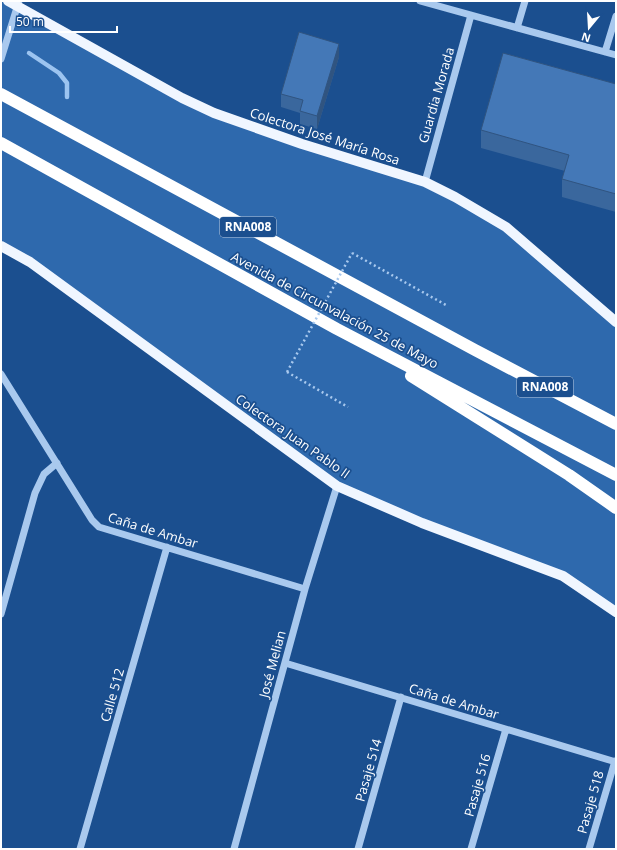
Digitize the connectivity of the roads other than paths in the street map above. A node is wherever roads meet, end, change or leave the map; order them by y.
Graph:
1 (8, 1) edge
2 (420, 1) edge
3 (524, 1) edge
4 (430, 2) edge
5 (18, 3) edge
6 (471, 15) junction
7 (616, 16) edge
8 (517, 28) junction
9 (606, 52) junction
10 (616, 55) edge
11 (1, 59) edge
12 (1, 94) edge
13 (3, 144) edge
14 (424, 182) junction
15 (1, 246) edge
16 (616, 322) edge
17 (337, 329) junction
18 (1, 374) edge
19 (616, 424) edge
20 (57, 463) junction
21 (616, 475) edge
22 (337, 486) junction
23 (616, 508) edge
24 (167, 547) junction
25 (305, 589) junction
26 (616, 612) edge
27 (1, 614) edge
28 (285, 663) junction
29 (401, 697) junction
30 (506, 729) junction
31 (615, 761) edge
32 (80, 849) edge
33 (234, 849) edge
34 (358, 849) edge
35 (471, 849) edge
36 (589, 849) edge

1 - 5 main road, Colectora José María Rosa
2 - 4 street
3 - 8 street
4 - 6 street
5 - 11 street
5 - 14 main road, Colectora José María Rosa
6 - 8 street
6 - 14 street, Guardia Morada
7 - 9 street
8 - 9 street
9 - 10 street
12 - 19 highway, RNA008
13 - 17 highway, Avenida de Circunvalación 25 de Mayo
14 - 16 main road, Colectora José María Rosa
15 - 22 main road, Colectora Juan Pablo II
17 - 21 highway, Avenida de Circunvalación 25 de Mayo
17 - 23 highway
18 - 20 street, Caña de Ambar
20 - 24 street, Caña de Ambar
20 - 27 street
22 - 25 street, José Melian
22 - 26 main road, Colectora Juan Pablo II
24 - 25 street, Caña de Ambar
24 - 32 street, Calle 512
25 - 28 street, José Melian
28 - 29 street, Caña de Ambar
28 - 33 street, José Melian
29 - 30 street, Caña de Ambar
29 - 34 street, Pasaje 514
30 - 31 street, Caña de Ambar
30 - 35 street, Pasaje 516
31 - 36 street, Pasaje 518

